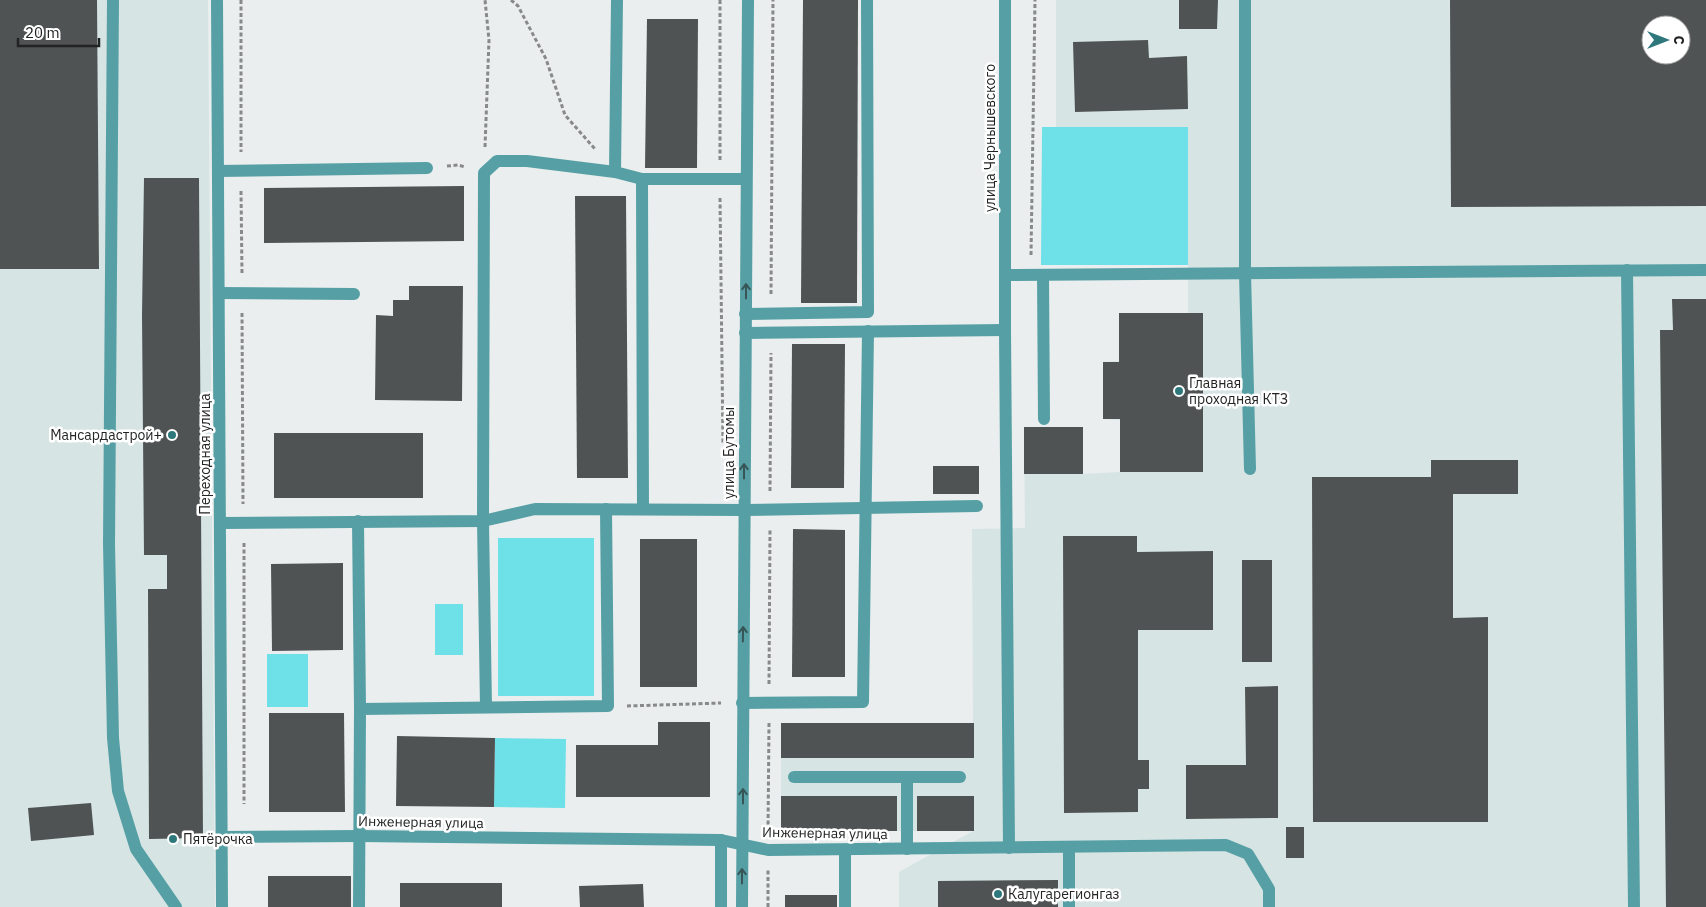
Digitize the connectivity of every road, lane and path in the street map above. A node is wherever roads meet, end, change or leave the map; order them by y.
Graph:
1 (112, 0) edge
2 (217, 0) edge
3 (241, 0) edge
4 (485, 0) edge
5 (510, 0) edge
6 (617, 0) edge
7 (720, 0) edge
8 (748, 0) edge
9 (773, 0) edge
10 (867, 0) edge
11 (1005, 0) edge
12 (1034, 0) edge
13 (1245, 0) edge
14 (427, 168) joint
15 (218, 171) junction
16 (241, 171) junction
17 (615, 172) junction
18 (484, 174) junction
19 (720, 178) junction
20 (642, 179) junction
21 (746, 179) junction
22 (1627, 270) junction
23 (1706, 270) edge
24 (1245, 273) junction
25 (1005, 275) junction
26 (1030, 275) junction
27 (1043, 275) junction
28 (219, 293) junction
29 (242, 293) junction
30 (354, 294) dead end
31 (771, 313) junction
32 (745, 314) junction
33 (1005, 330) junction
34 (771, 332) junction
35 (868, 332) junction
36 (745, 333) junction
37 (1044, 419) dead end
38 (723, 451) dead end
39 (1250, 469) dead end
40 (977, 506) dead end
41 (866, 508) junction
42 (606, 509) junction
43 (643, 509) junction
44 (770, 509) junction
45 (744, 510) junction
46 (358, 521) junction
47 (483, 521) junction
48 (220, 523) junction
49 (244, 523) junction
50 (722, 694) dead end
51 (769, 702) junction
52 (742, 703) junction
53 (608, 706) junction
54 (486, 707) junction
55 (360, 709) junction
56 (794, 777) dead end
57 (907, 777) junction
58 (960, 777) dead end
59 (359, 836) junction
60 (222, 837) junction
61 (244, 837) junction
62 (721, 840) junction
63 (743, 845) junction
64 (1069, 847) junction
65 (1009, 848) junction
66 (907, 849) junction
67 (768, 850) junction
68 (845, 850) junction
69 (176, 907) edge
70 (222, 907) edge
71 (360, 907) edge
72 (721, 907) edge
73 (742, 907) edge
74 (768, 907) edge
75 (845, 907) edge
76 (1069, 907) edge
77 (1269, 907) edge
78 (1634, 907) edge

1 - 69 street
2 - 15 street, Переходная улица
3 - 16 path
4 - 18 path
5 - 17 path
6 - 17 street
7 - 19 path
8 - 21 street, улица Бутомы
9 - 31 path
10 - 31 street
11 - 25 street, улица Чернышевского
12 - 26 path
13 - 24 street
14 - 16 street
14 - 18 path
15 - 16 street
15 - 28 street, Переходная улица
16 - 29 path
17 - 18 street
17 - 20 street
18 - 47 street
19 - 20 street
19 - 21 street
19 - 38 path
20 - 43 street
32 -> 21 street, улица Бутомы
22 - 23 street
22 - 24 street
22 - 78 street
24 - 27 street
24 - 39 street
25 - 26 street
25 - 33 street, улица Чернышевского
26 - 27 street
27 - 37 street
28 - 29 street
28 - 48 street, Переходная улица
29 - 30 street
29 - 49 path
31 - 32 street
32 - 36 street, улица Бутомы
33 - 35 street
33 - 65 street, улица Чернышевского
34 - 35 street
34 - 36 street
34 - 44 path
35 - 41 street
45 -> 36 street, улица Бутомы
40 - 41 street
41 - 44 street
41 - 51 street
42 - 43 street
42 - 47 street
42 - 53 street
43 - 45 street
44 - 45 street
44 - 51 path
52 -> 45 street, улица Бутомы
46 - 47 street
46 - 49 street
46 - 55 street
47 - 54 street
48 - 49 street
48 - 60 street, Переходная улица
49 - 61 path
50 - 53 path
51 - 52 street
51 - 67 path
63 -> 52 street, улица Бутомы
53 - 54 street
54 - 55 street
55 - 59 street
56 - 57 street
57 - 58 street
57 - 66 street
59 - 61 street, Инженерная улица
59 - 62 street, Инженерная улица
59 - 71 street
60 - 61 street, Инженерная улица
60 - 70 street, Переходная улица
62 - 63 street, Инженерная улица
62 - 72 street
63 - 67 street, Инженерная улица
73 -> 63 street, улица Бутомы
64 - 65 street, Инженерная улица
64 - 76 street
64 - 77 street, Инженерная улица
65 - 66 street, Инженерная улица
66 - 68 street, Инженерная улица
67 - 68 street, Инженерная улица
67 - 74 path
68 - 75 street

